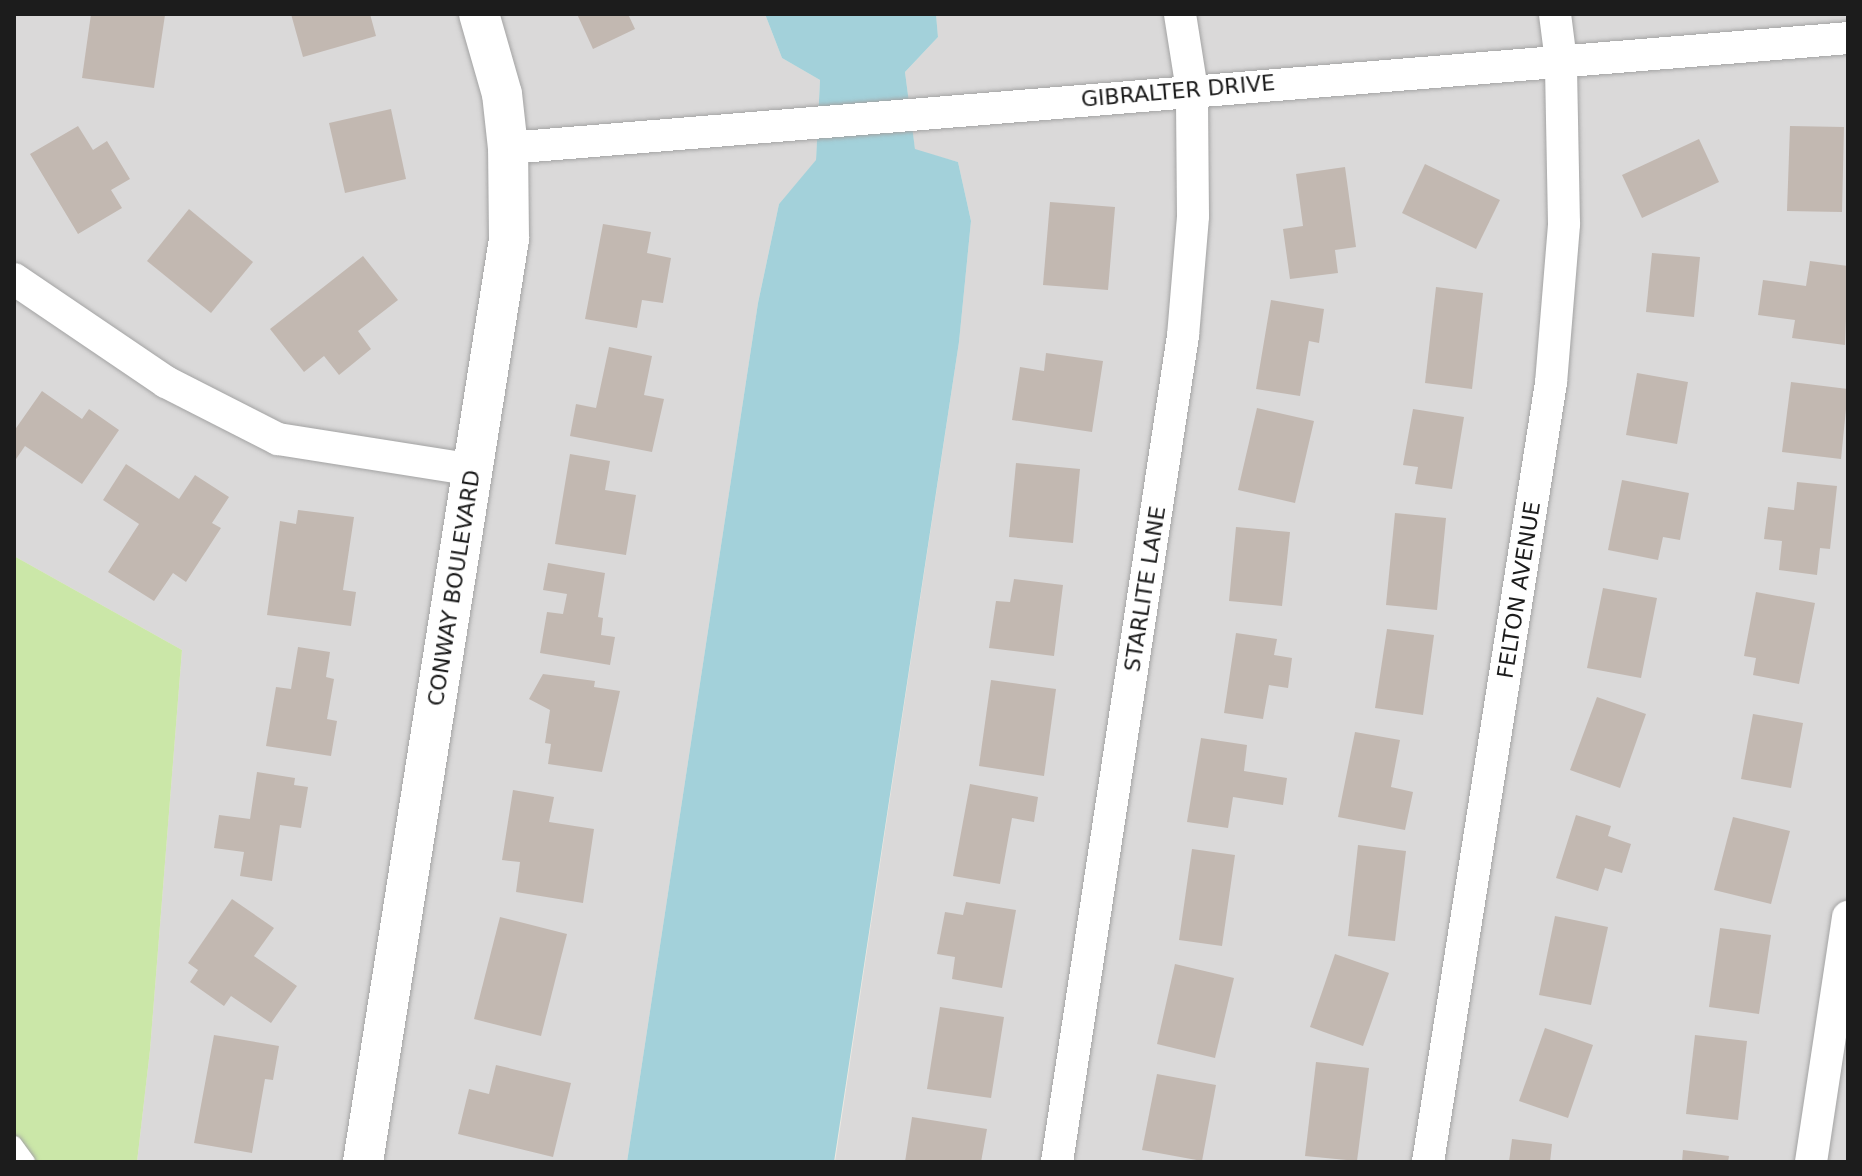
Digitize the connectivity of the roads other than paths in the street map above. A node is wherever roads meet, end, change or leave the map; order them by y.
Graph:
1 (479, 14) edge
2 (1180, 14) edge
3 (1555, 14) edge
4 (1848, 38) edge
5 (1561, 61) junction
6 (1192, 90) junction
7 (508, 148) junction
8 (14, 279) edge
9 (473, 470) junction
10 (1848, 917) edge
11 (14, 1144) edge
12 (27, 1162) edge
13 (363, 1162) edge
14 (1057, 1162) edge
15 (1428, 1162) edge
16 (1811, 1162) edge

1 - 7 street, CONWAY BOULEVARD
2 - 6 street, STARLITE LANE
3 - 5 street, FELTON AVENUE
4 - 5 street, GIBRALTER DRIVE
5 - 6 street, GIBRALTER DRIVE
5 - 15 street, FELTON AVENUE
6 - 7 street, GIBRALTER DRIVE
6 - 14 street, STARLITE LANE
7 - 9 street, CONWAY BOULEVARD
8 - 9 street
9 - 13 street, CONWAY BOULEVARD
10 - 16 street
11 - 12 lane

